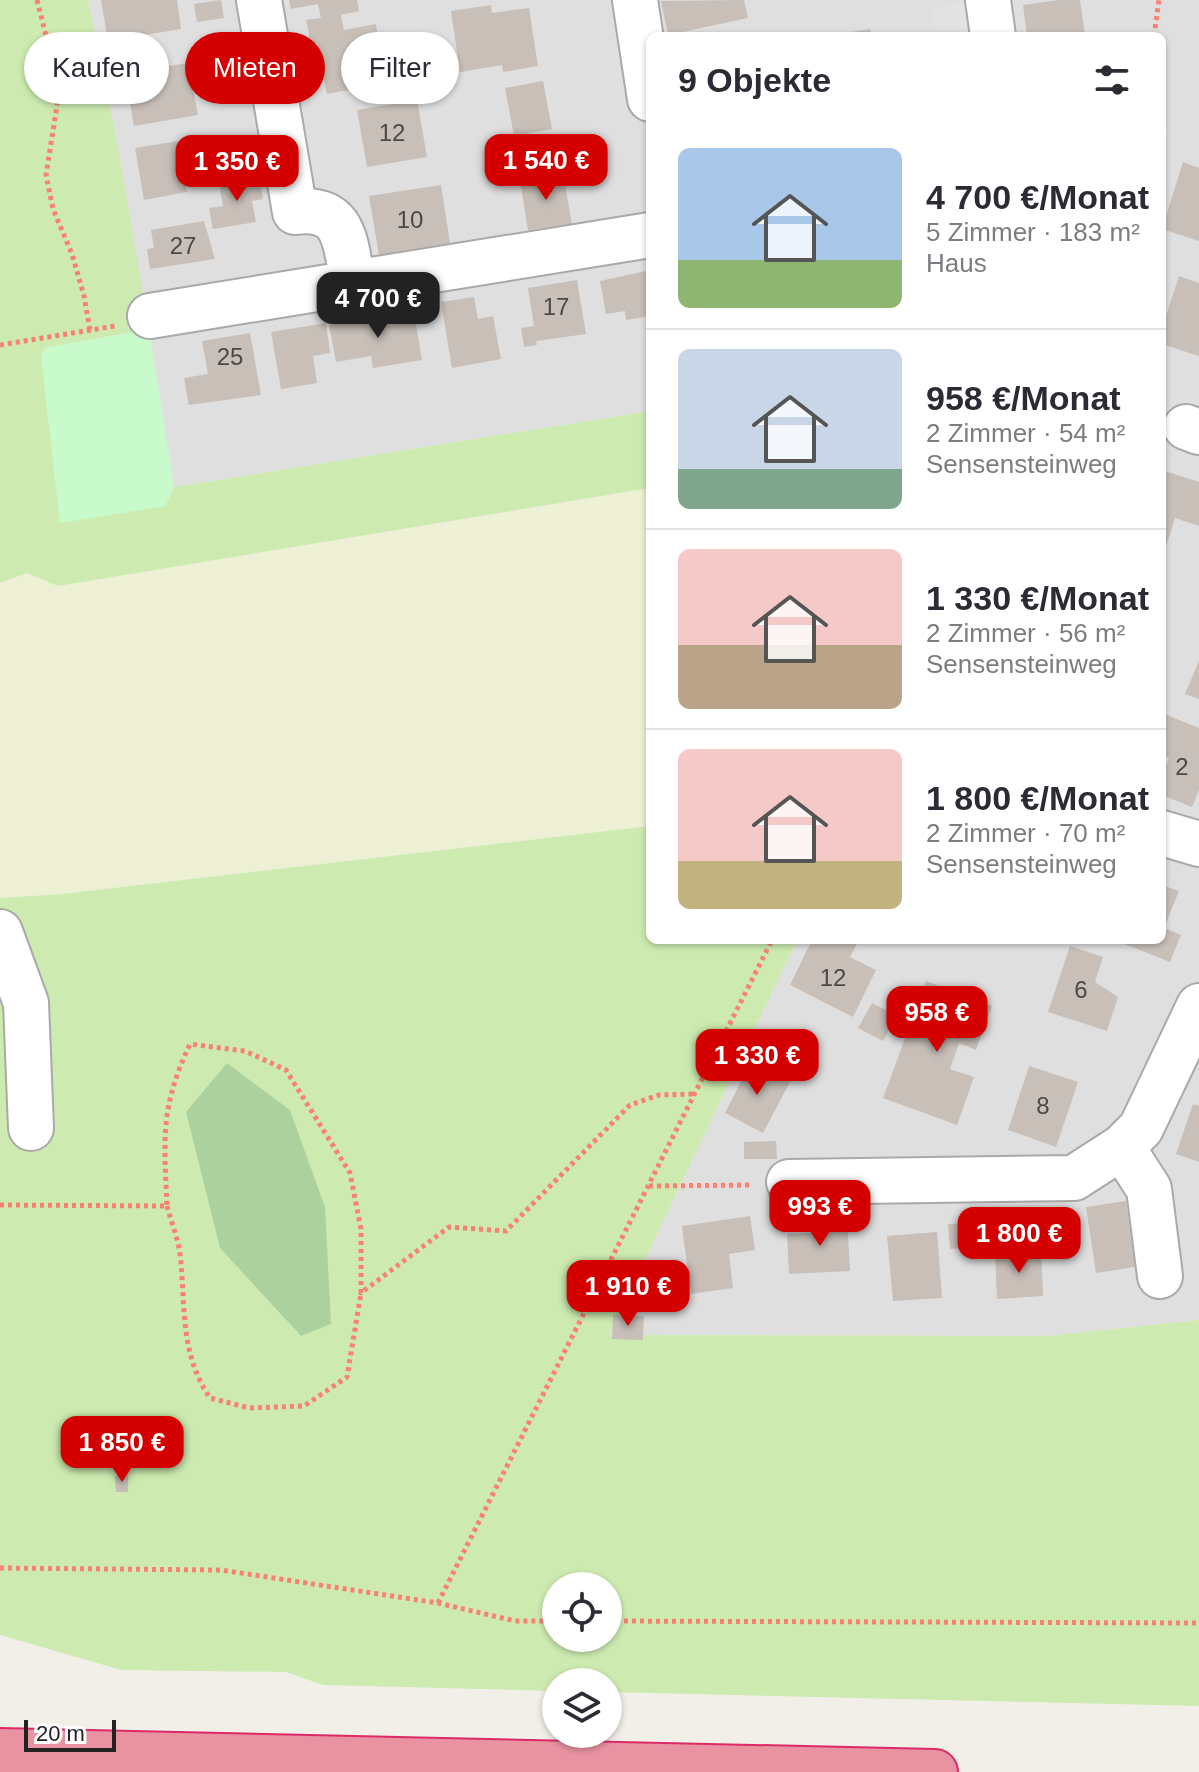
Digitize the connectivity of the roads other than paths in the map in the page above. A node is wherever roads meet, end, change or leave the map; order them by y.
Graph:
1 (259, 0) edge
2 (635, 0) edge
3 (988, 0) edge
4 (992, 32) edge
5 (646, 73) edge
6 (646, 236) edge
7 (353, 283) junction
8 (150, 316) road end
9 (1166, 834) edge
10 (1199, 844) edge
11 (0, 932) edge
12 (1199, 1006) edge
13 (31, 1128) dead end
14 (1122, 1147) junction
15 (789, 1182) road end
16 (1160, 1276) dead end
17 (0, 1751) edge
18 (935, 1772) edge

1 - 7 street
2 - 5 street
3 - 4 street
6 - 7 street
7 - 8 street
9 - 10 street
11 - 13 street
12 - 14 street
14 - 15 street
14 - 16 street
17 - 18 highway

